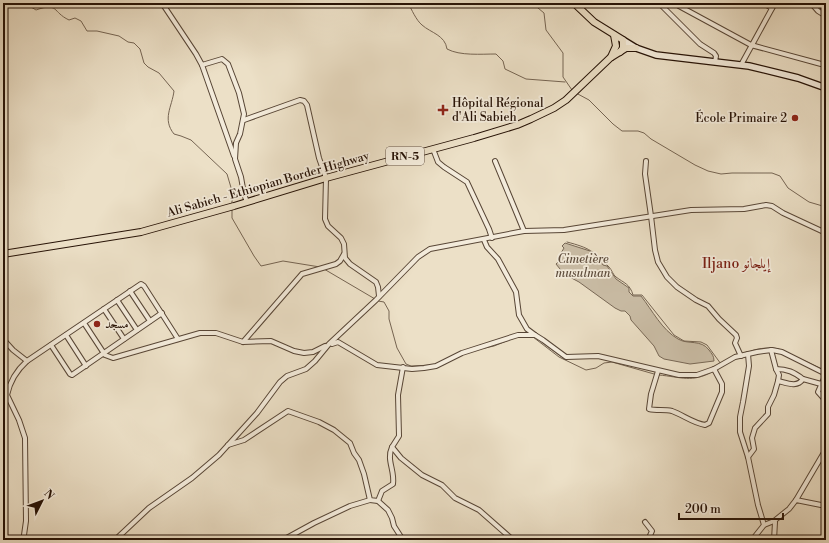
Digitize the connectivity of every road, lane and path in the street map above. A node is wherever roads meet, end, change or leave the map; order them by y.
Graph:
1 (162, 3) edge
2 (574, 3) edge
3 (659, 3) edge
4 (678, 3) edge
5 (763, 3) edge
6 (775, 3) edge
7 (811, 3) edge
8 (772, 8) junction
9 (826, 16) edge
10 (614, 36) junction
11 (623, 40) junction
12 (751, 45) junction
13 (636, 48) junction
14 (620, 52) junction
15 (610, 58) junction
16 (715, 62) junction
17 (821, 64) dead end
18 (202, 65) junction
19 (741, 65) junction
20 (826, 88) edge
21 (244, 120) junction
22 (433, 149) junction
23 (235, 159) junction
24 (495, 161) dead end
25 (646, 161) dead end
26 (326, 178) junction
27 (247, 202) junction
28 (651, 216) junction
29 (524, 231) junction
30 (826, 233) edge
31 (492, 238) junction
32 (484, 240) junction
33 (345, 252) junction
34 (3, 254) edge
35 (130, 291) junction
36 (379, 296) junction
37 (117, 300) junction
38 (104, 309) junction
39 (162, 313) junction
40 (150, 322) junction
41 (84, 323) junction
42 (137, 330) junction
43 (66, 335) junction
44 (535, 335) junction
45 (3, 339) edge
46 (124, 339) junction
47 (178, 339) junction
48 (243, 342) junction
49 (329, 344) junction
50 (51, 345) junction
51 (771, 350) junction
52 (104, 353) junction
53 (748, 354) junction
54 (742, 356) junction
55 (27, 361) junction
56 (86, 366) junction
57 (403, 367) junction
58 (714, 369) junction
59 (776, 369) junction
60 (658, 370) junction
61 (826, 374) edge
62 (804, 379) junction
63 (778, 381) junction
64 (821, 384) junction
65 (826, 402) edge
66 (227, 445) junction
67 (392, 447) junction
68 (826, 450) edge
69 (748, 457) junction
70 (370, 500) junction
71 (796, 500) junction
72 (378, 501) junction
73 (826, 506) edge
74 (645, 522) dead end
75 (775, 522) dead end
76 (764, 525) junction
77 (26, 540) edge
78 (115, 540) edge
79 (283, 540) edge
80 (403, 540) edge
81 (513, 540) edge
82 (648, 540) edge
83 (752, 540) edge
84 (774, 540) edge

1 - 18 street
2 - 10 main road
3 - 16 street
4 - 12 street
5 - 8 street
6 - 8 street
7 - 9 street
8 - 12 street
10 - 11 main road
10 - 15 main road
11 - 13 main road
11 - 14 main road
12 - 17 street
12 - 19 street
13 - 14 main road
13 - 16 main road
14 - 15 main road, RN-5
15 - 22 main road, Ali Sabieh - Ethiopian Border Highway / RN-5
16 - 19 main road
18 - 21 street
18 - 23 street
19 - 20 main road
21 - 23 street
21 - 26 street
22 - 26 main road, Ali Sabieh - Ethiopian Border Highway / RN-5
22 - 31 street
23 - 27 street
24 - 29 street
25 - 28 street
26 - 27 main road, Ali Sabieh - Ethiopian Border Highway / RN-5
26 - 33 street
27 - 34 main road, Ali Sabieh - Ethiopian Border Highway / RN-5
28 - 29 street
28 - 30 street
28 - 54 street
29 - 31 street
31 - 32 street
32 - 36 street
32 - 44 street
33 - 36 street
33 - 48 street
35 - 37 street
35 - 39 street
35 - 40 street
36 - 49 street
37 - 38 street
37 - 42 street
38 - 41 street
38 - 46 street
39 - 40 street
39 - 47 street
40 - 42 street
41 - 43 street
41 - 52 street
42 - 46 street
43 - 50 street
43 - 56 street
44 - 57 street
44 - 60 street
45 - 55 street
46 - 52 street
47 - 48 street
47 - 52 street
48 - 49 street
49 - 57 street
49 - 66 street
50 - 55 street
50 - 56 street
51 - 53 street
51 - 59 street
51 - 61 street
52 - 56 street
53 - 54 street
53 - 69 street
54 - 58 street
55 - 77 street
57 - 67 street
58 - 60 street
58 - 60 street
59 - 62 street
59 - 63 street
61 - 64 street
62 - 63 street
62 - 64 street
63 - 69 street
64 - 65 street
66 - 70 street
66 - 78 street
67 - 72 street
67 - 81 street
68 - 71 street
69 - 76 street
70 - 72 street
70 - 79 street
71 - 73 street
71 - 76 street
72 - 80 street
74 - 82 street
75 - 84 street
76 - 83 street

